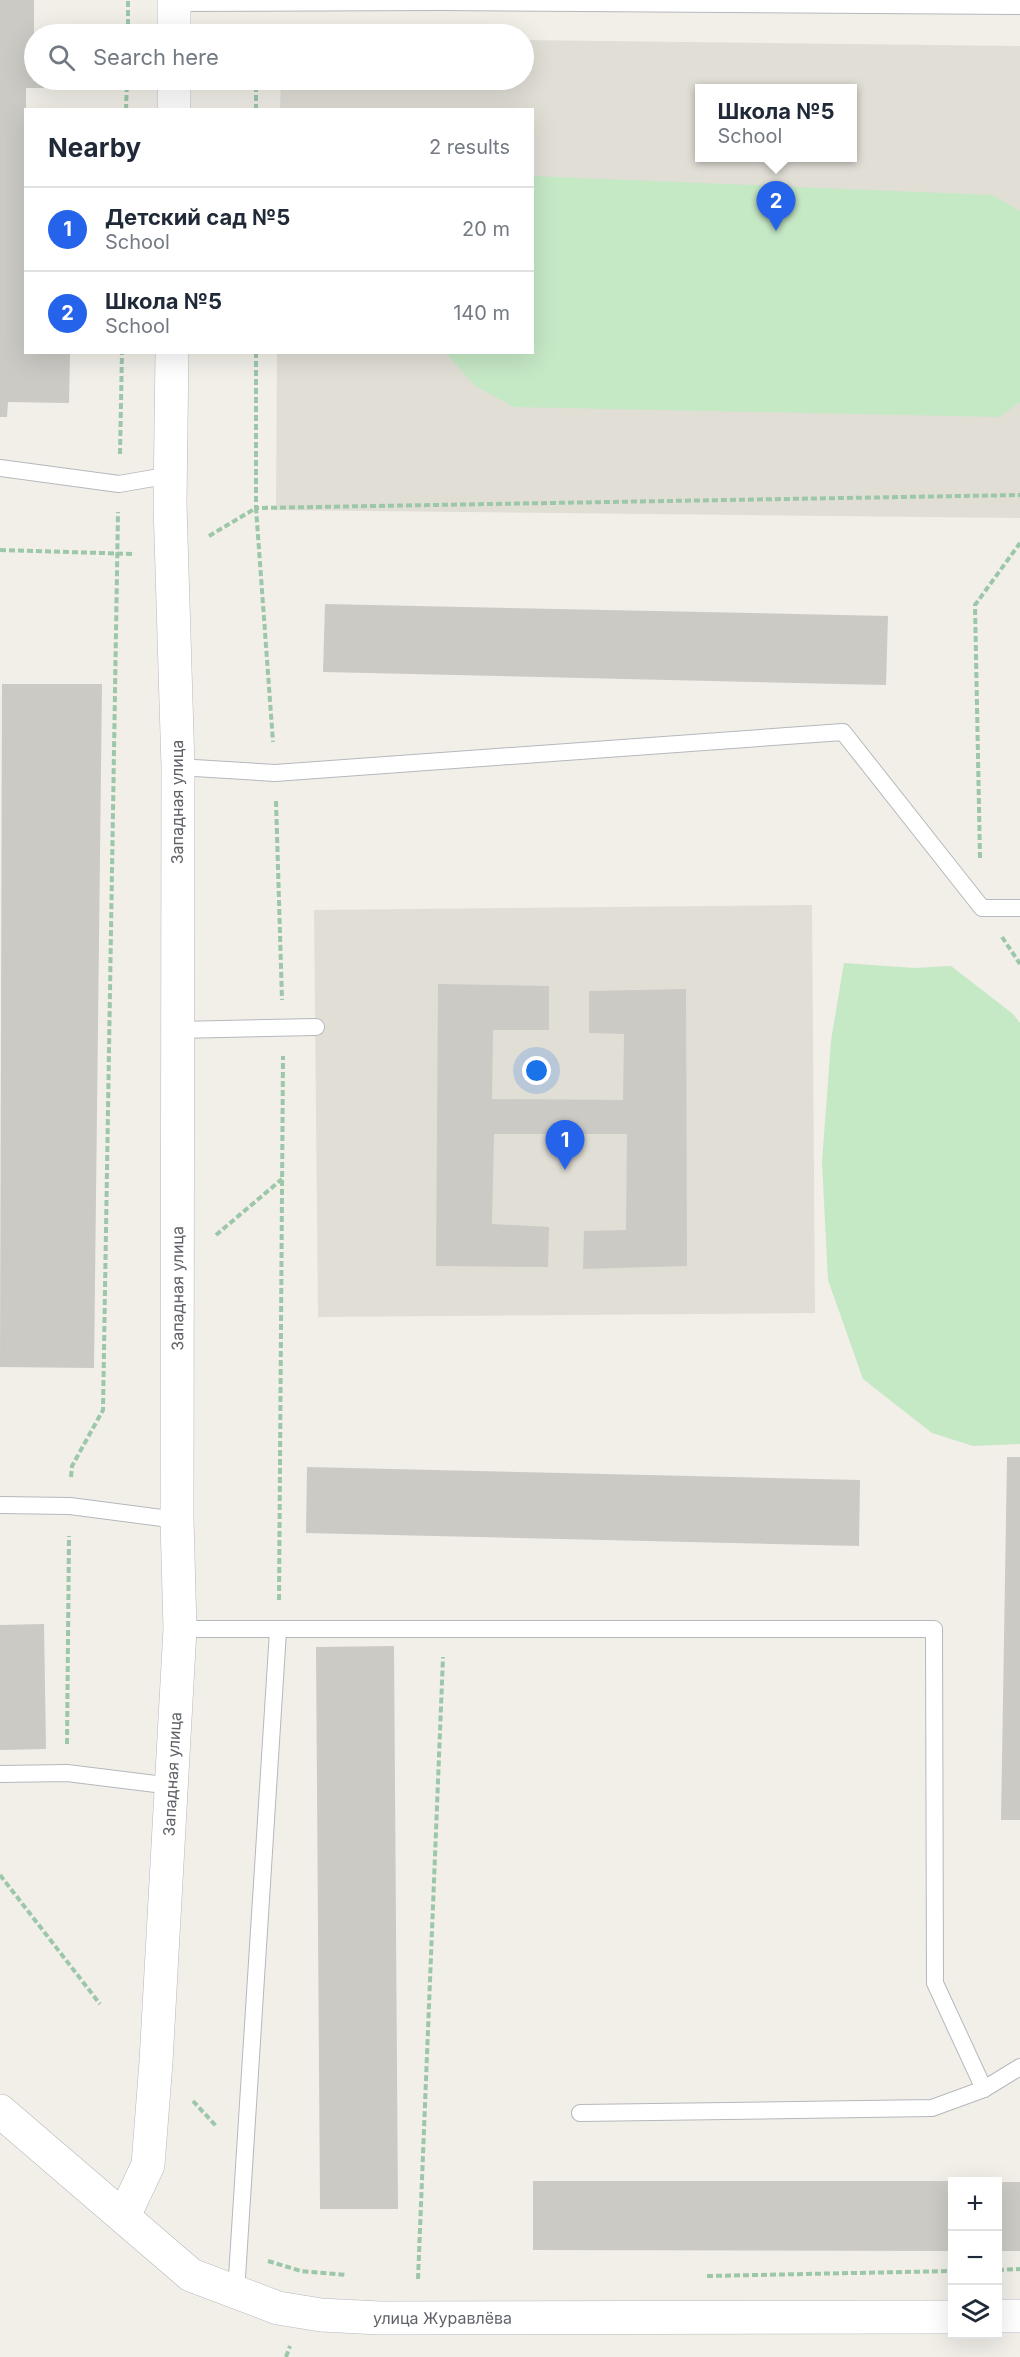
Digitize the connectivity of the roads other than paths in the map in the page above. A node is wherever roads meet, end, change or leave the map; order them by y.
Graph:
1 (439, 1) edge
2 (1020, 6) edge
3 (174, 12) edge
4 (174, 90) edge
5 (174, 108) edge
6 (172, 354) edge
7 (0, 468) edge
8 (171, 475) junction
9 (178, 767) junction
10 (1020, 908) edge
11 (316, 1027) dead end
12 (177, 1030) junction
13 (0, 1505) edge
14 (177, 1520) junction
15 (180, 1629) junction
16 (278, 1631) junction
17 (0, 1774) edge
18 (172, 1786) junction
19 (1020, 2067) edge
20 (984, 2089) junction
21 (0, 2111) edge
22 (580, 2113) dead end
23 (124, 2216) junction
24 (236, 2293) junction
25 (1002, 2316) edge
26 (1020, 2316) edge
27 (948, 2317) edge

1 - 2 lane
1 - 3 lane
4 - 5 street
6 - 8 street, Западная улица
7 - 8 lane
8 - 9 street, Западная улица
9 - 10 lane
9 - 12 street, Западная улица
11 - 12 lane
12 - 14 street, Западная улица
13 - 14 lane
14 - 15 street, Западная улица
15 - 16 lane
15 - 18 street, Западная улица
16 - 20 lane
16 - 24 lane
17 - 18 lane
18 - 23 street, Западная улица
19 - 20 lane
20 - 22 lane
21 - 23 street, улица Журавлёва
23 - 24 street, улица Журавлёва
24 - 27 street, улица Журавлёва
25 - 26 street

